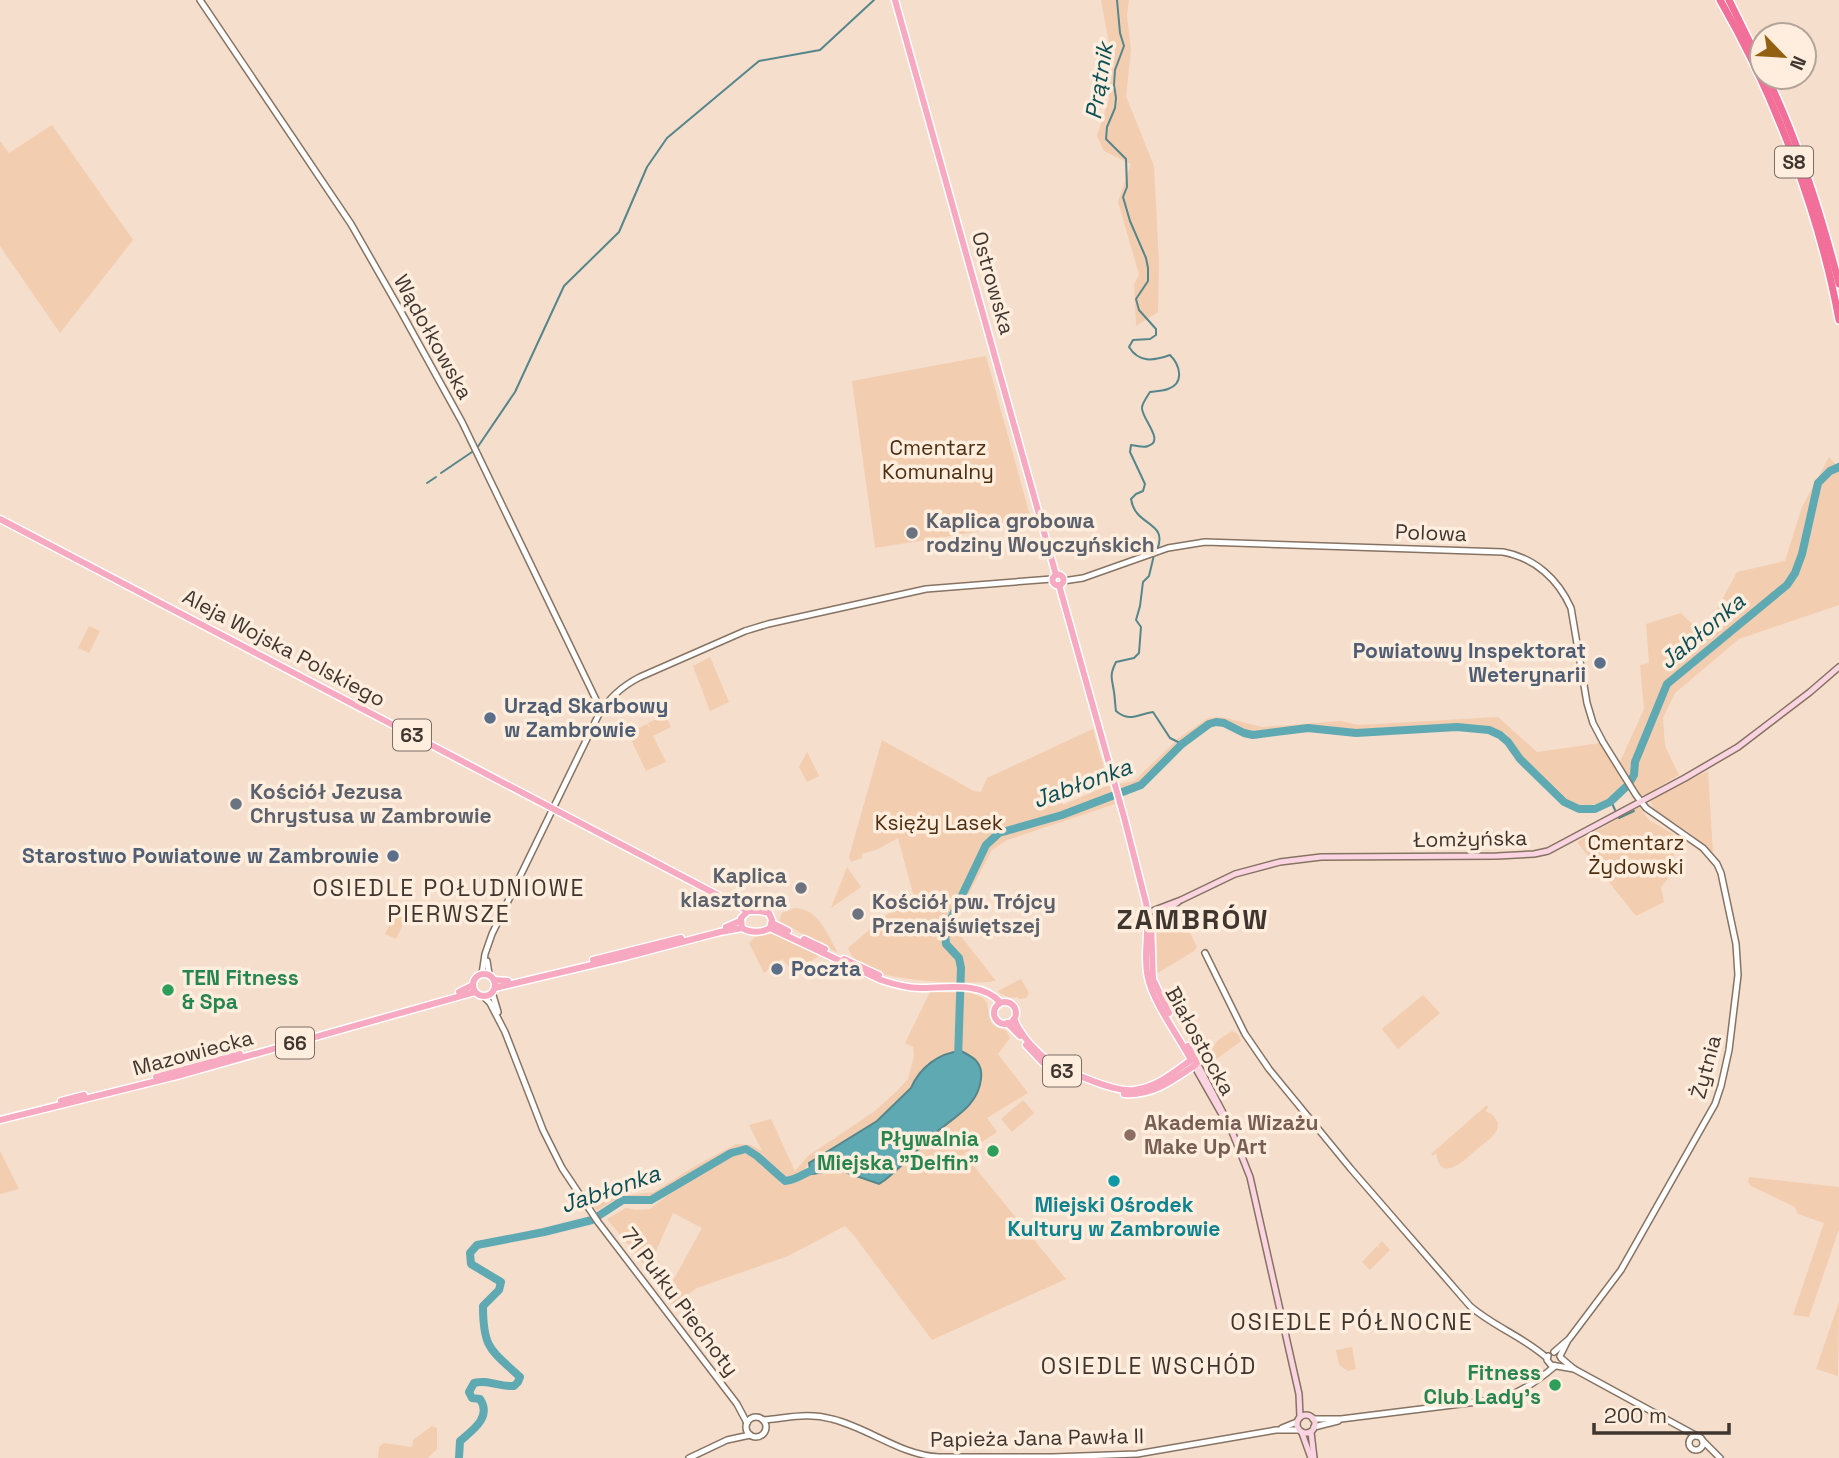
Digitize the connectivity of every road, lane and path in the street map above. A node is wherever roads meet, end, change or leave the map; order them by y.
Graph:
1 (200, 0) edge
2 (895, 0) edge
3 (1720, 0) edge
4 (1729, 0) edge
5 (1748, 39) edge
6 (1773, 91) edge
7 (1839, 284) edge
8 (1839, 320) edge
9 (0, 519) edge
10 (1054, 577) junction
11 (1061, 583) junction
12 (1839, 667) edge
13 (601, 710) junction
14 (1641, 802) junction
15 (553, 810) junction
16 (702, 887) junction
17 (748, 911) junction
18 (1149, 915) junction
19 (741, 922) junction
20 (771, 926) junction
21 (1205, 953) dead end
22 (490, 982) junction
23 (474, 988) junction
24 (483, 996) junction
25 (998, 1004) junction
26 (1010, 1021) junction
27 (505, 1032) junction
28 (1194, 1063) junction
29 (0, 1118) edge
30 (1569, 1339) junction
31 (1550, 1356) junction
32 (1561, 1357) junction
33 (1556, 1366) junction
34 (1574, 1369) junction
35 (1536, 1380) junction
36 (1299, 1394) junction
37 (737, 1405) junction
38 (753, 1418) junction
39 (782, 1418) junction
40 (1310, 1418) junction
41 (1341, 1419) junction
42 (762, 1420) junction
43 (1298, 1420) junction
44 (1675, 1424) junction
45 (746, 1425) junction
46 (765, 1428) junction
47 (1312, 1429) junction
48 (1276, 1430) junction
49 (1301, 1431) junction
50 (750, 1435) junction
51 (1696, 1436) junction
52 (727, 1440) junction
53 (1690, 1441) junction
54 (1703, 1441) junction
55 (1699, 1449) junction
56 (689, 1458) edge
57 (1313, 1458) edge

1 - 13 street, Wądołkowska
2 - 10 main road, Ostrowska
3 - 8 highway, S8
4 - 5 highway
6 - 7 highway, S8
9 - 15 main road, Aleja Wojska Polskiego / 63
10 - 11 main road
10 - 13 street
11 - 14 street, Polowa
11 - 18 main road
12 - 14 main road, Łomżyńska
13 - 15 street
14 - 18 main road, Łomżyńska
14 - 30 street, Żytnia
15 - 16 main road, Aleja Wojska Polskiego / 63
15 - 22 street
16 - 17 main road, Aleja Wojska Polskiego / 63
16 - 19 main road, Aleja Wojska Polskiego / 63
17 - 19 main road
17 - 20 main road, 63
18 - 28 main road, Białostocka
19 - 20 main road, 63
19 - 22 main road
20 - 25 main road, 63
21 - 31 street
22 - 23 main road
22 - 24 main road
22 - 27 street
23 - 24 main road
23 - 29 main road, Mazowiecka / 66
24 - 27 street, 71 Pułku Piechoty
25 - 26 main road, 63
25 - 26 main road, 63
26 - 28 main road, 63
27 - 37 street, 71 Pułku Piechoty
28 - 36 main road, Białostocka
30 - 31 street, Żytnia
30 - 32 street, Żytnia
31 - 32 street
31 - 33 street
31 - 35 street, Żytnia
32 - 33 street, Żytnia
32 - 34 street
33 - 34 street
33 - 35 street
34 - 44 street
35 - 41 street
36 - 40 main road, Białostocka
36 - 43 main road, Białostocka
37 - 38 street, 71 Pułku Piechoty
37 - 45 street, 71 Pułku Piechoty
38 - 42 street
38 - 45 street
39 - 42 street
39 - 46 street, Papieża Jana Pawła II
39 - 48 street, Papieża Jana Pawła II
40 - 41 street
40 - 43 main road
40 - 47 main road, Białostocka
41 - 47 street
42 - 46 street
43 - 48 street, Papieża Jana Pawła II
43 - 49 main road, Białostocka
44 - 51 street
44 - 53 street
45 - 50 street
45 - 52 street
46 - 50 street
47 - 49 main road
47 - 57 main road
48 - 49 street, Papieża Jana Pawła II
49 - 57 main road
50 - 52 street
51 - 53 street
51 - 54 street
52 - 56 street
53 - 55 street
54 - 55 street
54 - 55 street

